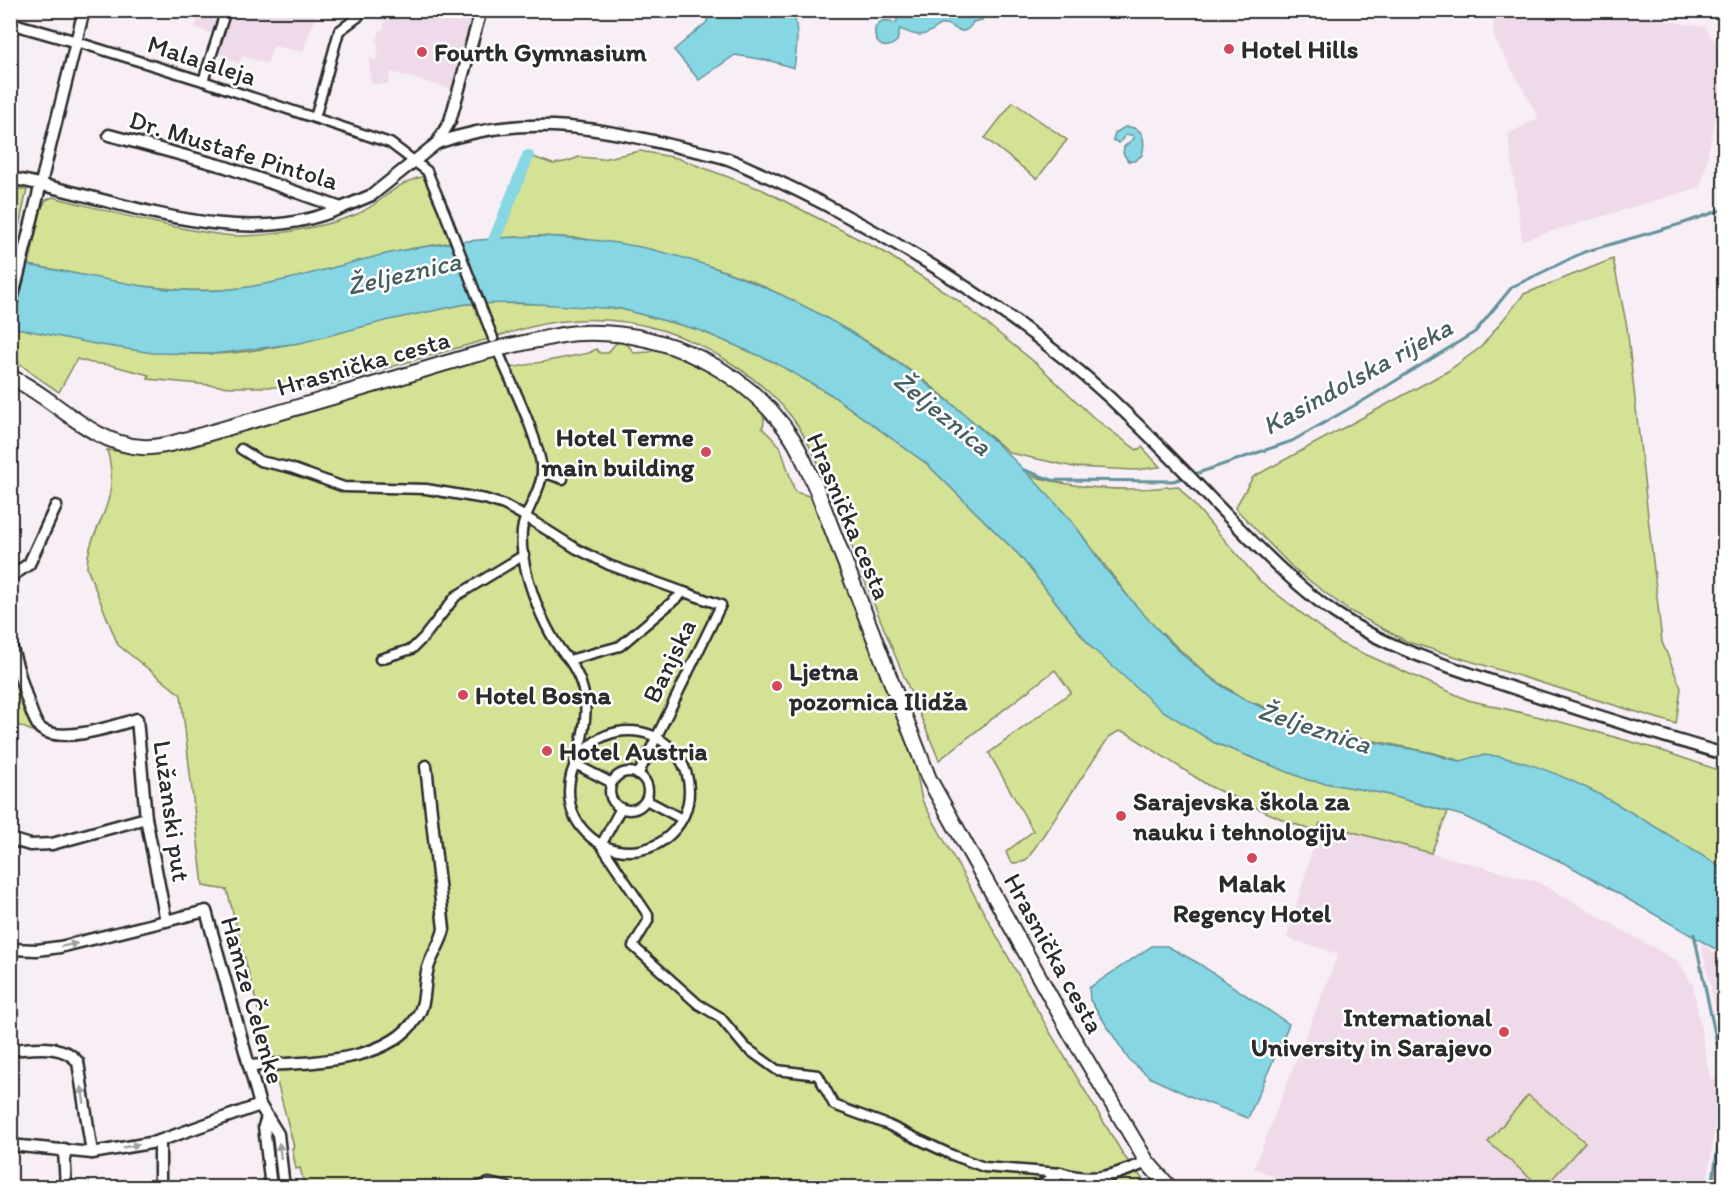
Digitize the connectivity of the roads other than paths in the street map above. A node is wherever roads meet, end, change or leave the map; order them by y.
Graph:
1 (84, 10) edge
2 (226, 10) edge
3 (360, 10) edge
4 (482, 10) edge
5 (10, 23) edge
6 (77, 42) junction
7 (203, 81) junction
8 (315, 118) junction
9 (109, 135) dead end
10 (436, 143) junction
11 (414, 162) junction
12 (10, 178) edge
13 (39, 188) junction
14 (341, 208) junction
15 (10, 308) edge
16 (495, 343) junction
17 (10, 377) edge
18 (10, 382) edge
19 (26, 384) junction
20 (241, 449) dead end
21 (542, 472) junction
22 (563, 479) dead end
23 (56, 506) dead end
24 (526, 517) junction
25 (524, 555) junction
26 (10, 577) edge
27 (684, 592) junction
28 (10, 642) edge
29 (380, 659) dead end
30 (569, 660) junction
31 (657, 737) junction
32 (1725, 754) edge
33 (574, 764) junction
34 (426, 766) dead end
35 (638, 775) junction
36 (612, 783) junction
37 (646, 800) junction
38 (621, 808) junction
39 (146, 818) junction
40 (682, 819) junction
41 (10, 838) edge
42 (601, 845) junction
43 (166, 921) junction
44 (10, 949) edge
45 (10, 1050) edge
46 (249, 1066) junction
47 (260, 1105) junction
48 (267, 1117) junction
49 (160, 1141) junction
50 (10, 1145) edge
51 (64, 1149) junction
52 (92, 1153) junction
53 (1147, 1162) junction
54 (1061, 1173) junction
55 (66, 1188) edge
56 (160, 1188) edge
57 (271, 1188) edge
58 (284, 1188) edge
59 (477, 1188) edge
60 (507, 1188) edge
61 (1038, 1188) edge
62 (1170, 1188) edge

1 - 6 street
2 - 7 street
3 - 8 street
4 - 10 street, Dr. Mustafe Pintola
5 - 6 street
6 - 7 street, Mala aleja
6 - 13 street
7 - 8 street, Mala aleja
8 - 11 street, Mala aleja
9 - 14 street, Dr. Mustafe Pintola
10 - 11 street, Dr. Mustafe Pintola
10 - 32 street
11 - 14 street, Dr. Mustafe Pintola
11 - 16 street, Mala aleja
12 - 13 street
13 - 14 street
13 - 15 street
16 - 19 street, Hrasnička cesta
16 - 21 street, Mala aleja
16 - 53 street, Hrasnička cesta
17 - 19 street, Hrasnička cesta
18 - 19 street, Hrasnička cesta
20 - 24 street
21 - 22 street
21 - 24 street
23 - 26 street
24 - 25 street
24 - 27 street
25 - 29 street
25 - 30 street
27 - 30 street
27 - 31 street, Banjska
28 - 39 street, Lužanski put
30 - 33 street
31 - 33 street
31 - 35 street, Banjska
31 - 40 street
33 - 36 street
33 - 42 street
34 - 46 street
35 - 36 street
35 - 37 street
36 - 38 street
37 - 38 street
37 - 40 street
38 - 42 street
39 - 41 street
39 - 43 street, Lužanski put
40 - 42 street
42 - 54 street
44 -> 43 street, Hamze Čelenke
43 - 46 street, Hamze Čelenke
52 -> 45 street
46 - 47 street, Hamze Čelenke
47 - 48 street, Hamze Čelenke
47 - 49 street
48 - 57 street, Hamze Čelenke
58 -> 48 street, Hamze Čelenke
52 -> 49 street
49 - 56 street
50 - 51 street
51 - 52 street
51 - 55 street
53 - 54 street
53 - 62 street, Hrasnička cesta
54 - 61 street
59 - 60 street

